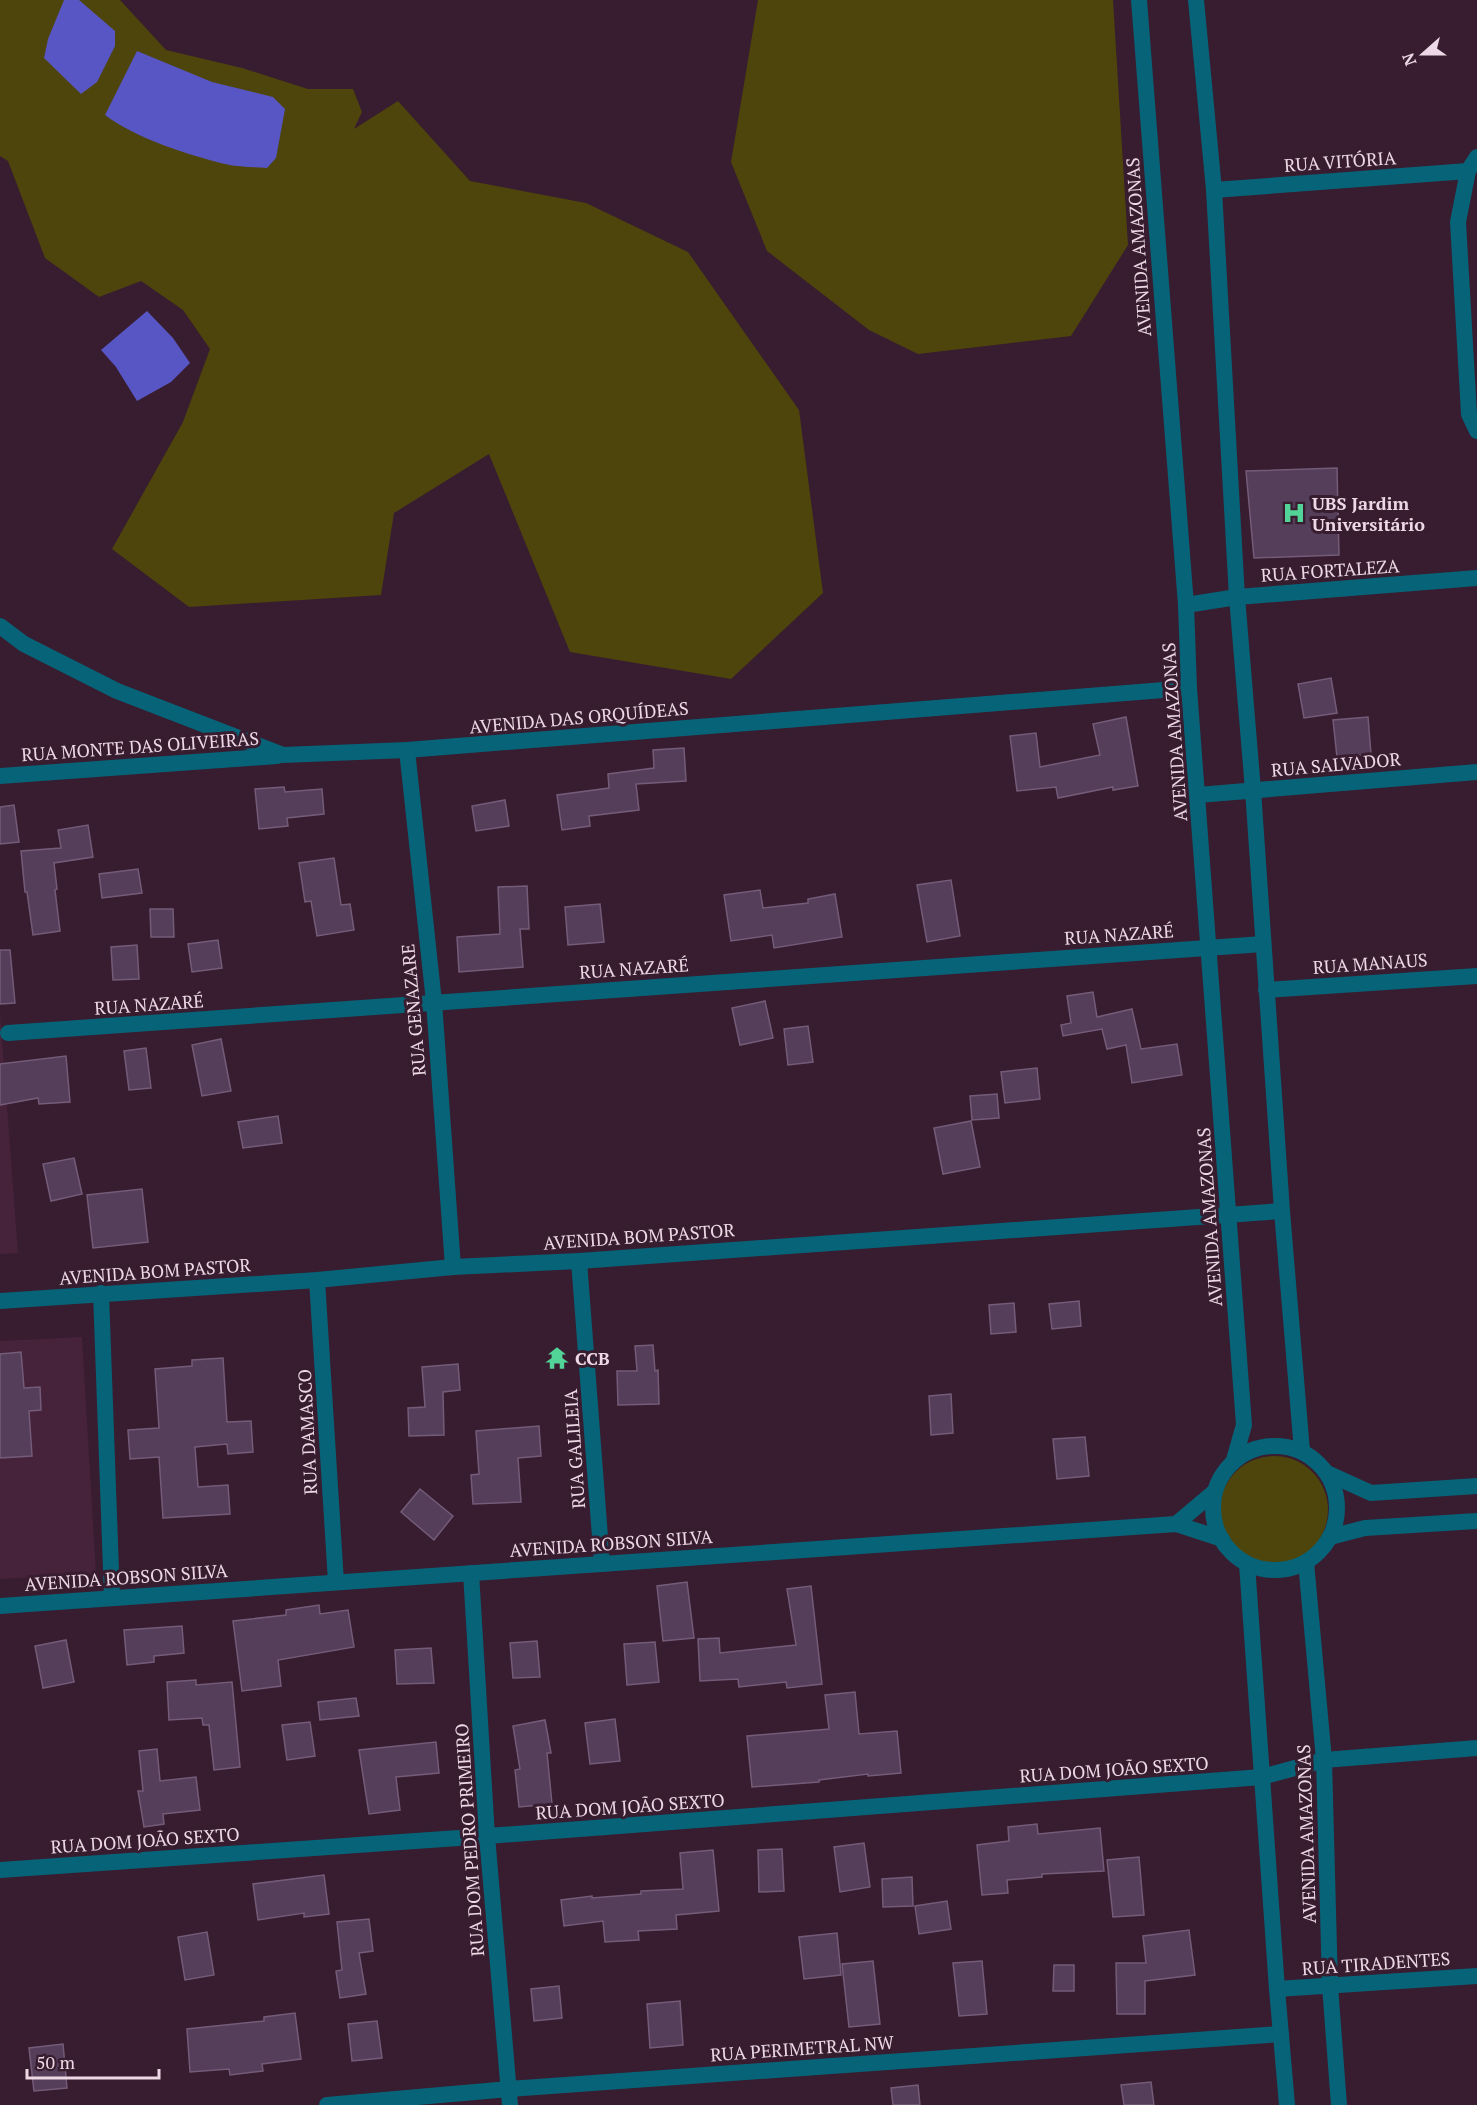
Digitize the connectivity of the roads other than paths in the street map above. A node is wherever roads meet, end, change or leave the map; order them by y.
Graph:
1 (1138, 0) edge
2 (1197, 0) edge
3 (1473, 164) edge
4 (1214, 190) junction
5 (1477, 432) edge
6 (1477, 578) edge
7 (1237, 597) junction
8 (1186, 605) junction
9 (0, 626) edge
10 (1189, 688) junction
11 (407, 750) junction
12 (283, 755) junction
13 (1477, 772) edge
14 (0, 776) edge
15 (1253, 790) junction
16 (1198, 795) junction
17 (1263, 944) junction
18 (1208, 947) junction
19 (1477, 976) edge
20 (1266, 990) junction
21 (434, 1002) junction
22 (8, 1033) dead end
23 (1282, 1211) junction
24 (1229, 1214) junction
25 (579, 1261) junction
26 (453, 1267) junction
27 (318, 1280) junction
28 (101, 1293) junction
29 (0, 1301) edge
30 (1302, 1451) junction
31 (1234, 1460) junction
32 (1327, 1473) junction
33 (1477, 1486) edge
34 (1214, 1492) junction
35 (1477, 1521) edge
36 (1176, 1524) junction
37 (1330, 1538) junction
38 (1222, 1539) junction
39 (1306, 1562) junction
40 (602, 1563) junction
41 (1247, 1564) junction
42 (471, 1573) junction
43 (336, 1582) junction
44 (112, 1598) junction
45 (0, 1606) edge
46 (1477, 1748) edge
47 (1324, 1760) junction
48 (1262, 1777) junction
49 (487, 1836) junction
50 (0, 1870) edge
51 (1477, 1976) edge
52 (1330, 1986) junction
53 (1277, 1989) junction
54 (1281, 2034) junction
55 (509, 2097) edge
56 (327, 2105) edge
57 (1287, 2105) edge
58 (1339, 2105) edge

1 - 8 street, AVENIDA AMAZONAS
2 - 4 street
3 - 4 street, RUA VITÓRIA
3 - 5 street
4 - 7 street
6 - 7 street, RUA FORTALEZA
7 - 8 street, RUA FORTALEZA
7 - 15 street
8 - 10 street, AVENIDA AMAZONAS
9 - 12 street, AVENIDA DAS ORQUÍDEAS
10 - 11 street, AVENIDA DAS ORQUÍDEAS
10 - 16 street, AVENIDA AMAZONAS
11 - 12 street, AVENIDA DAS ORQUÍDEAS
11 - 21 street, RUA GENAZARE
12 - 14 street, RUA MONTE DAS OLIVEIRAS
13 - 15 street, RUA SALVADOR
15 - 16 street, RUA SALVADOR
15 - 17 street
16 - 18 street, AVENIDA AMAZONAS
17 - 18 street, RUA NAZARÉ
17 - 20 street
18 - 21 street, RUA NAZARÉ
18 - 24 street, AVENIDA AMAZONAS
19 - 20 street, RUA MANAUS
20 - 23 street
21 - 22 street, RUA NAZARÉ
21 - 26 street, RUA GENAZARE
23 - 24 street, AVENIDA BOM PASTOR
23 - 30 street
24 - 25 street, AVENIDA BOM PASTOR
24 - 31 street, AVENIDA AMAZONAS
25 - 26 street, AVENIDA BOM PASTOR
25 - 40 street, RUA GALILEIA
26 - 27 street, AVENIDA BOM PASTOR
27 - 28 street, AVENIDA BOM PASTOR
27 - 43 street, RUA DAMASCO
28 - 29 street, AVENIDA BOM PASTOR
28 - 44 street
30 - 31 street
30 - 32 street
31 - 34 street
32 - 33 street
32 - 37 street
34 - 36 street
34 - 38 street
35 - 37 street
36 - 38 street, AVENIDA ROBSON SILVA
36 - 40 street, AVENIDA ROBSON SILVA
37 - 39 street
38 - 41 street
39 - 41 street
39 - 47 street, AVENIDA AMAZONAS
40 - 42 street, AVENIDA ROBSON SILVA
41 - 48 street, AVENIDA AMAZONAS
42 - 43 street, AVENIDA ROBSON SILVA
42 - 49 street, RUA DOM PEDRO PRIMEIRO
43 - 44 street, AVENIDA ROBSON SILVA
44 - 45 street, AVENIDA ROBSON SILVA
46 - 47 street, RUA DOM JOÃO SEXTO
47 - 48 street, RUA DOM JOÃO SEXTO
47 - 52 street, AVENIDA AMAZONAS
48 - 49 street, RUA DOM JOÃO SEXTO
48 - 53 street, AVENIDA AMAZONAS
49 - 50 street, RUA DOM JOÃO SEXTO
49 - 55 street, RUA DOM PEDRO PRIMEIRO
51 - 52 street, RUA TIRADENTES
52 - 53 street, RUA TIRADENTES
52 - 58 street, AVENIDA AMAZONAS
53 - 54 street, AVENIDA AMAZONAS
54 - 55 street, RUA PERIMETRAL NW
54 - 57 street, AVENIDA AMAZONAS
55 - 56 street, RUA PERIMETRAL NW

